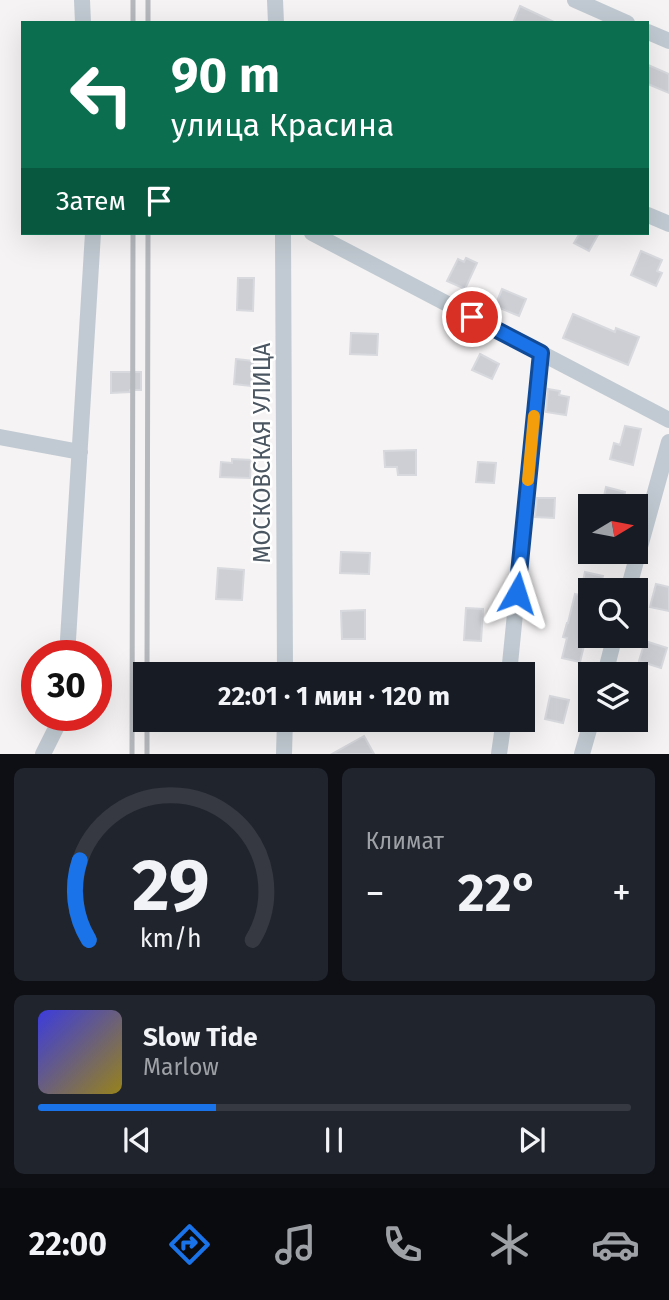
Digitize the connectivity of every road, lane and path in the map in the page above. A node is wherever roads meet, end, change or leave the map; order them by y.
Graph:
1 (82, 0) edge
2 (275, 0) edge
3 (575, 0) edge
4 (83, 21) edge
5 (276, 21) edge
6 (622, 21) edge
7 (649, 32) edge
8 (669, 41) edge
9 (649, 215) edge
10 (669, 224) edge
11 (93, 235) edge
12 (283, 235) edge
13 (316, 235) edge
14 (541, 353) junction
15 (669, 420) edge
16 (0, 437) edge
17 (669, 442) edge
18 (80, 452) junction
19 (631, 578) edge
20 (68, 640) edge
21 (285, 662) edge
22 (510, 662) edge
23 (54, 731) edge
24 (286, 732) edge
25 (502, 732) edge
26 (588, 732) edge
27 (287, 752) edge
28 (43, 754) edge
29 (499, 754) edge
30 (582, 754) edge

1 - 4 street
2 - 5 street
3 - 6 street
7 - 8 street
9 - 10 street
11 - 18 street
12 - 21 street, МОСКОВСКАЯ УЛИЦА
13 - 14 street
14 - 15 street
14 - 22 street
16 - 18 street
17 - 19 street
18 - 20 street
23 - 28 street
24 - 27 street
25 - 29 street
26 - 30 street

